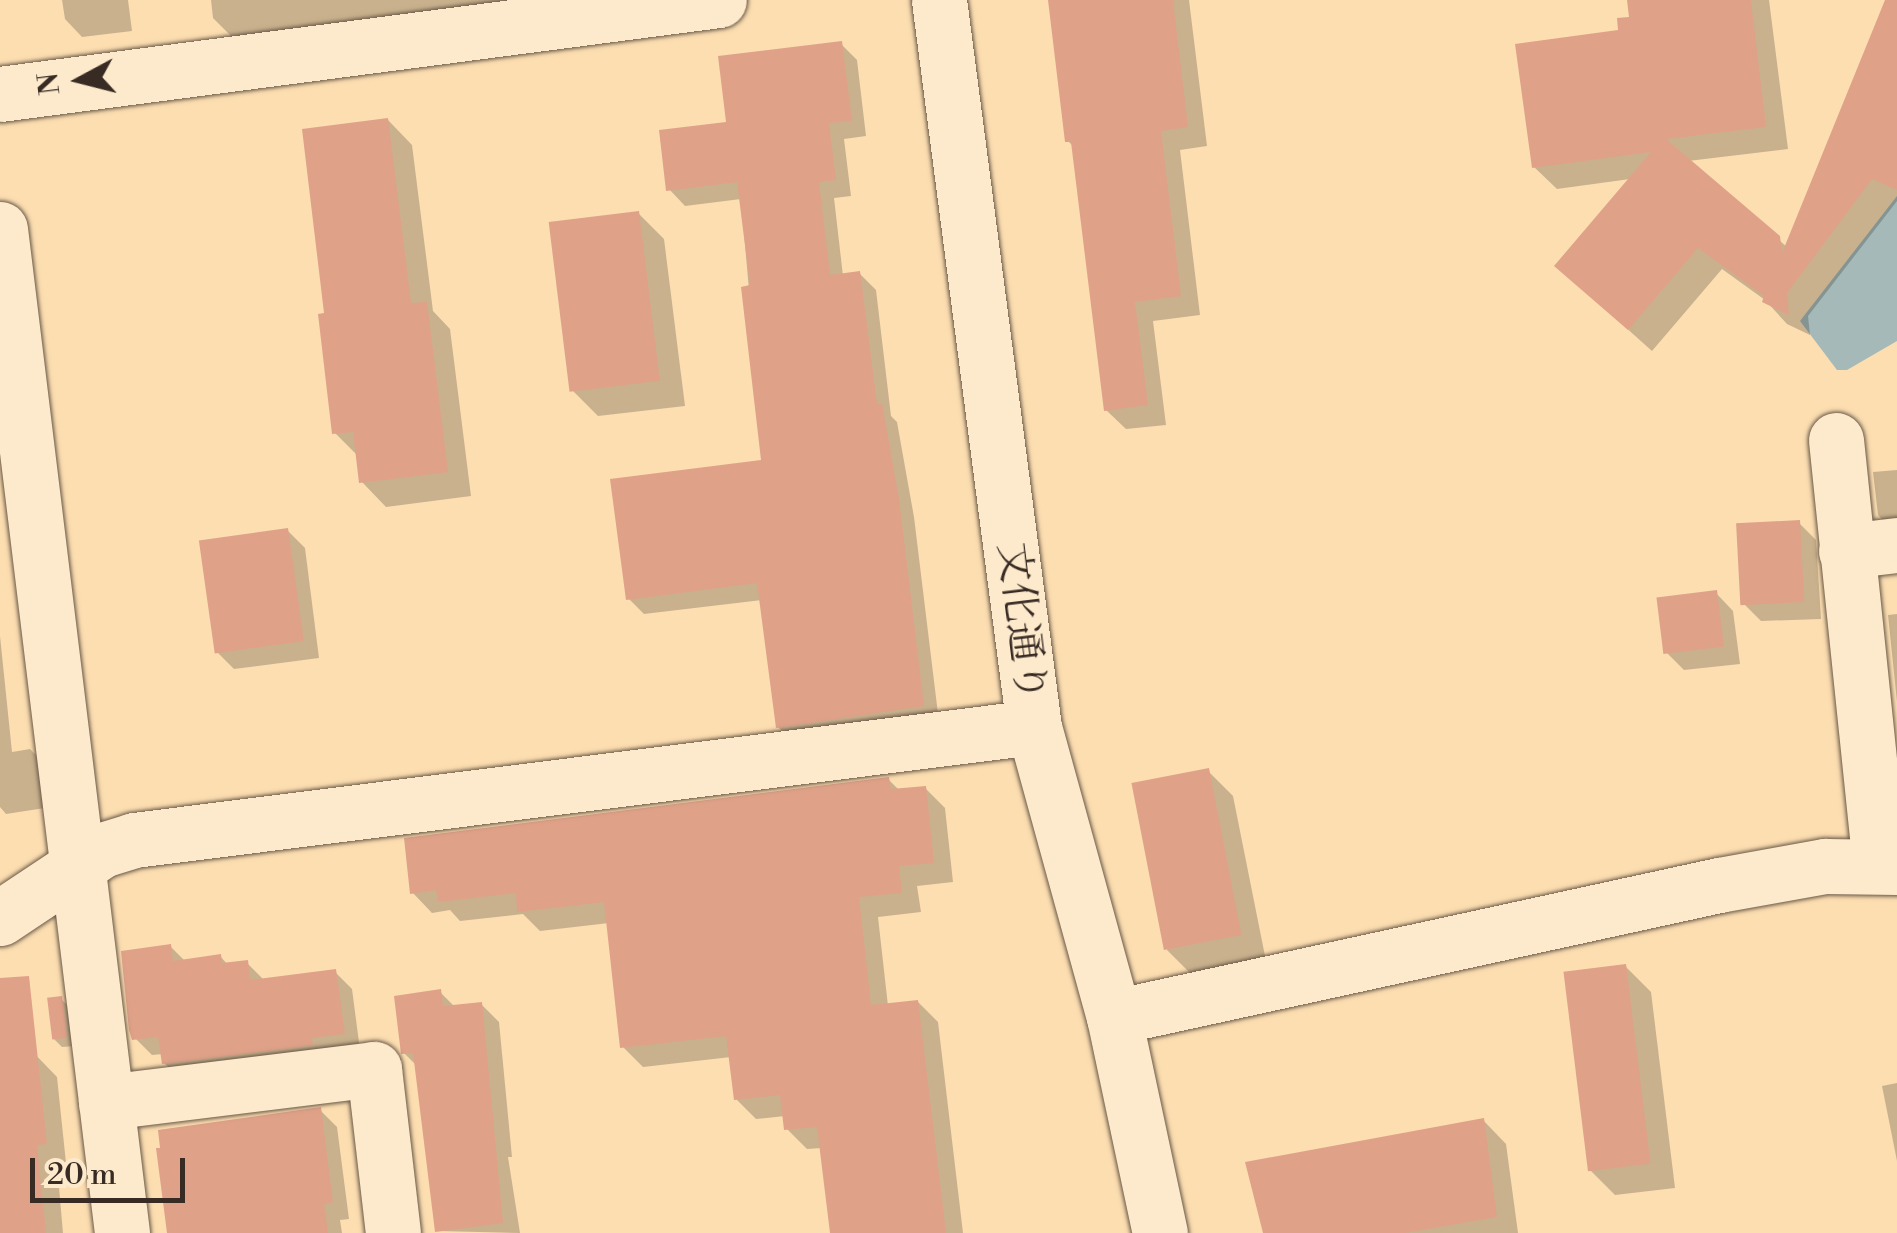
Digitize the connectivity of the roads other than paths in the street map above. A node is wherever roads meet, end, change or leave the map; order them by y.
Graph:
1 (719, 0) edge
2 (939, 0) edge
3 (0, 94) edge
4 (0, 228) edge
5 (1836, 440) dead end
6 (1872, 548) edge
7 (19, 570) edge
8 (1034, 727) junction
9 (1888, 866) edge
10 (78, 869) junction
11 (0, 918) edge
12 (1114, 1017) junction
13 (106, 1102) junction
14 (122, 1233) edge
15 (392, 1233) edge
16 (1160, 1233) edge

1 - 3 street
2 - 8 street, 文化通り
4 - 7 street
5 - 6 street
6 - 9 street
7 - 10 street
8 - 10 street
8 - 12 street, 文化通り
9 - 12 street
10 - 11 street
10 - 13 street
12 - 16 street, 文化通り
13 - 14 street
13 - 15 street

